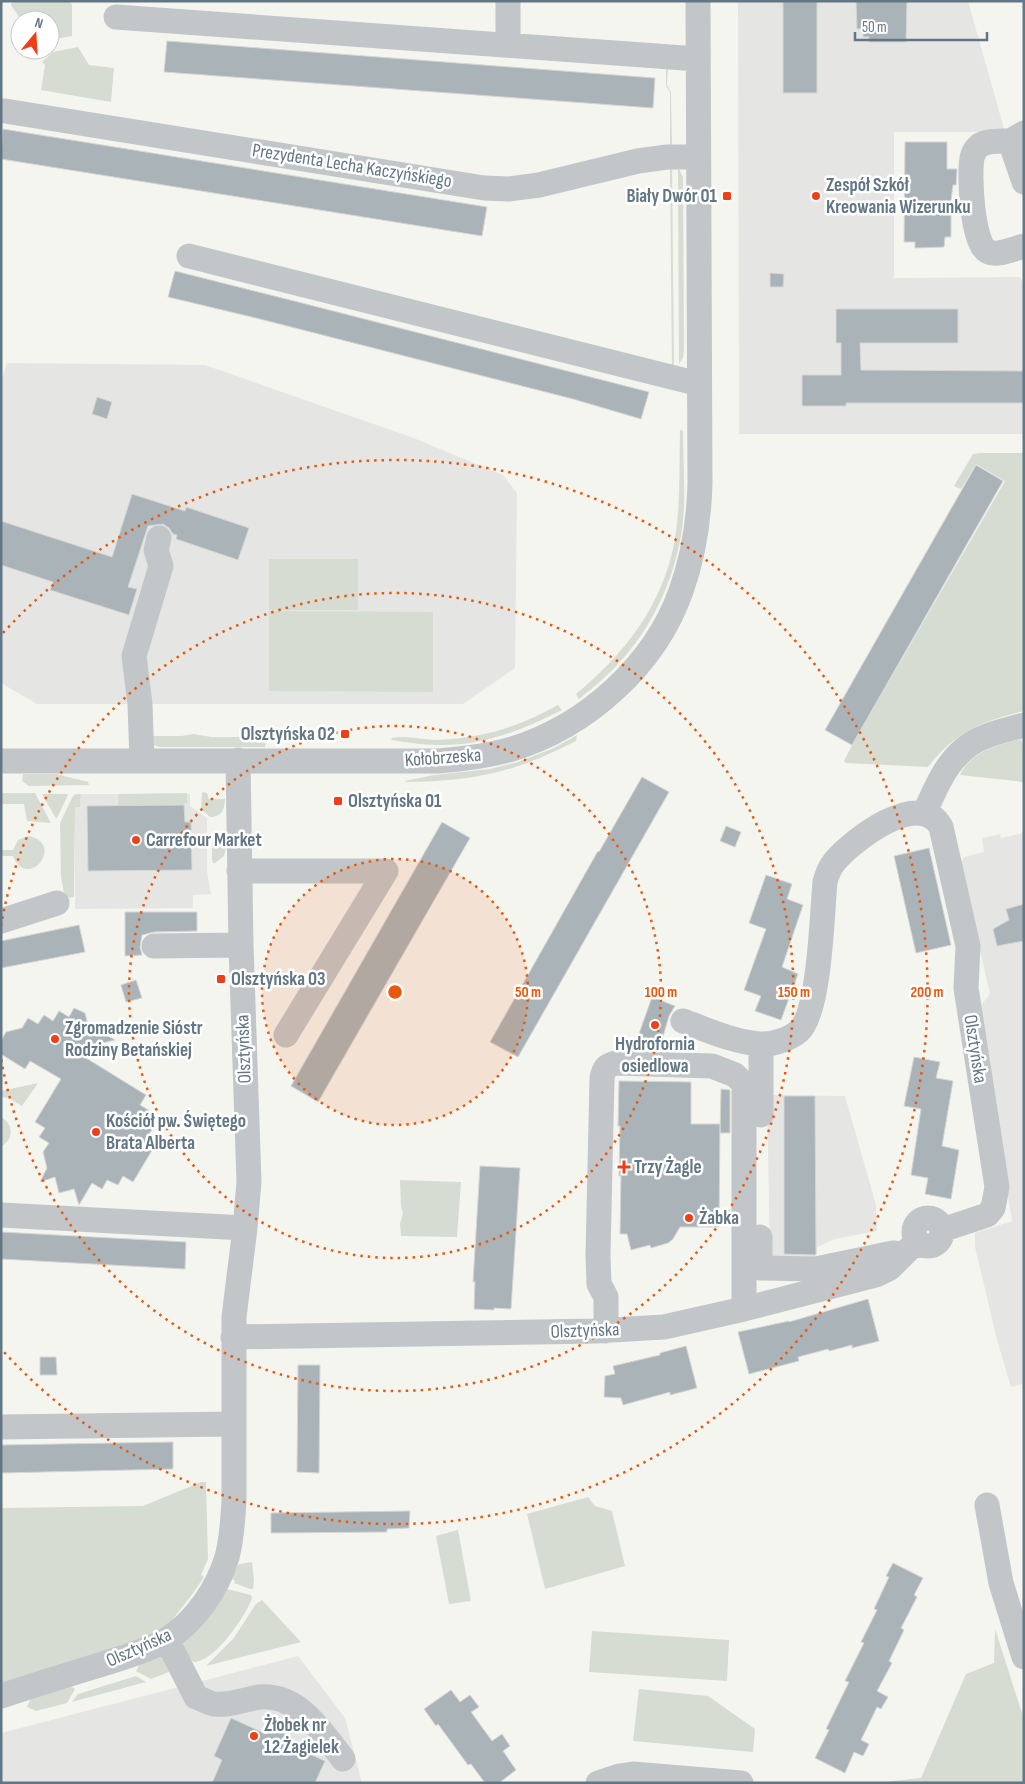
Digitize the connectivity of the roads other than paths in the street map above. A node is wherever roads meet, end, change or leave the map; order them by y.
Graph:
1 (508, 1) edge
2 (698, 1) edge
3 (116, 17) dead end
4 (508, 44) junction
5 (698, 59) junction
6 (4, 111) dead end
7 (1017, 137) edge
8 (698, 157) junction
9 (1024, 182) edge
10 (1024, 246) edge
11 (189, 256) dead end
12 (699, 384) junction
13 (159, 538) dead end
14 (1024, 725) edge
15 (142, 760) junction
16 (238, 760) junction
17 (1, 761) edge
18 (926, 810) junction
19 (239, 870) junction
20 (57, 903) dead end
21 (1, 921) edge
22 (241, 944) junction
23 (154, 946) dead end
24 (683, 1021) dead end
25 (286, 1035) dead end
26 (761, 1044) junction
27 (1, 1215) edge
28 (245, 1228) junction
29 (910, 1248) junction
30 (744, 1309) junction
31 (606, 1331) junction
32 (234, 1337) junction
33 (233, 1424) junction
34 (1, 1427) edge
35 (988, 1505) dead end
36 (167, 1640) junction
37 (1024, 1658) edge
38 (1, 1696) edge
39 (343, 1759) dead end
40 (598, 1783) edge
41 (741, 1783) edge

1 - 4 street
2 - 5 street
3 - 4 street
4 - 5 street
5 - 8 street
6 - 8 street, Prezydenta Lecha Kaczyńskiego
7 - 9 street
7 - 10 street
8 - 12 street
11 - 12 street
12 - 16 street, Kołobrzeska
13 - 15 street
14 - 18 street
15 - 16 street, Kołobrzeska
15 - 17 street, Kołobrzeska
16 - 19 street, Olsztyńska
18 - 26 street
18 - 29 street, Olsztyńska
19 - 22 street, Olsztyńska
19 - 25 street
20 - 21 street
22 - 23 street
22 - 28 street, Olsztyńska
24 - 26 street
26 - 29 street
27 - 28 street
28 - 32 street, Olsztyńska
29 - 30 street, Olsztyńska
30 - 31 street, Olsztyńska
30 - 31 street
31 - 32 street, Olsztyńska
32 - 33 street, Olsztyńska
33 - 34 street
33 - 36 street, Olsztyńska
35 - 37 street
36 - 38 street, Olsztyńska
36 - 39 street
40 - 41 street

